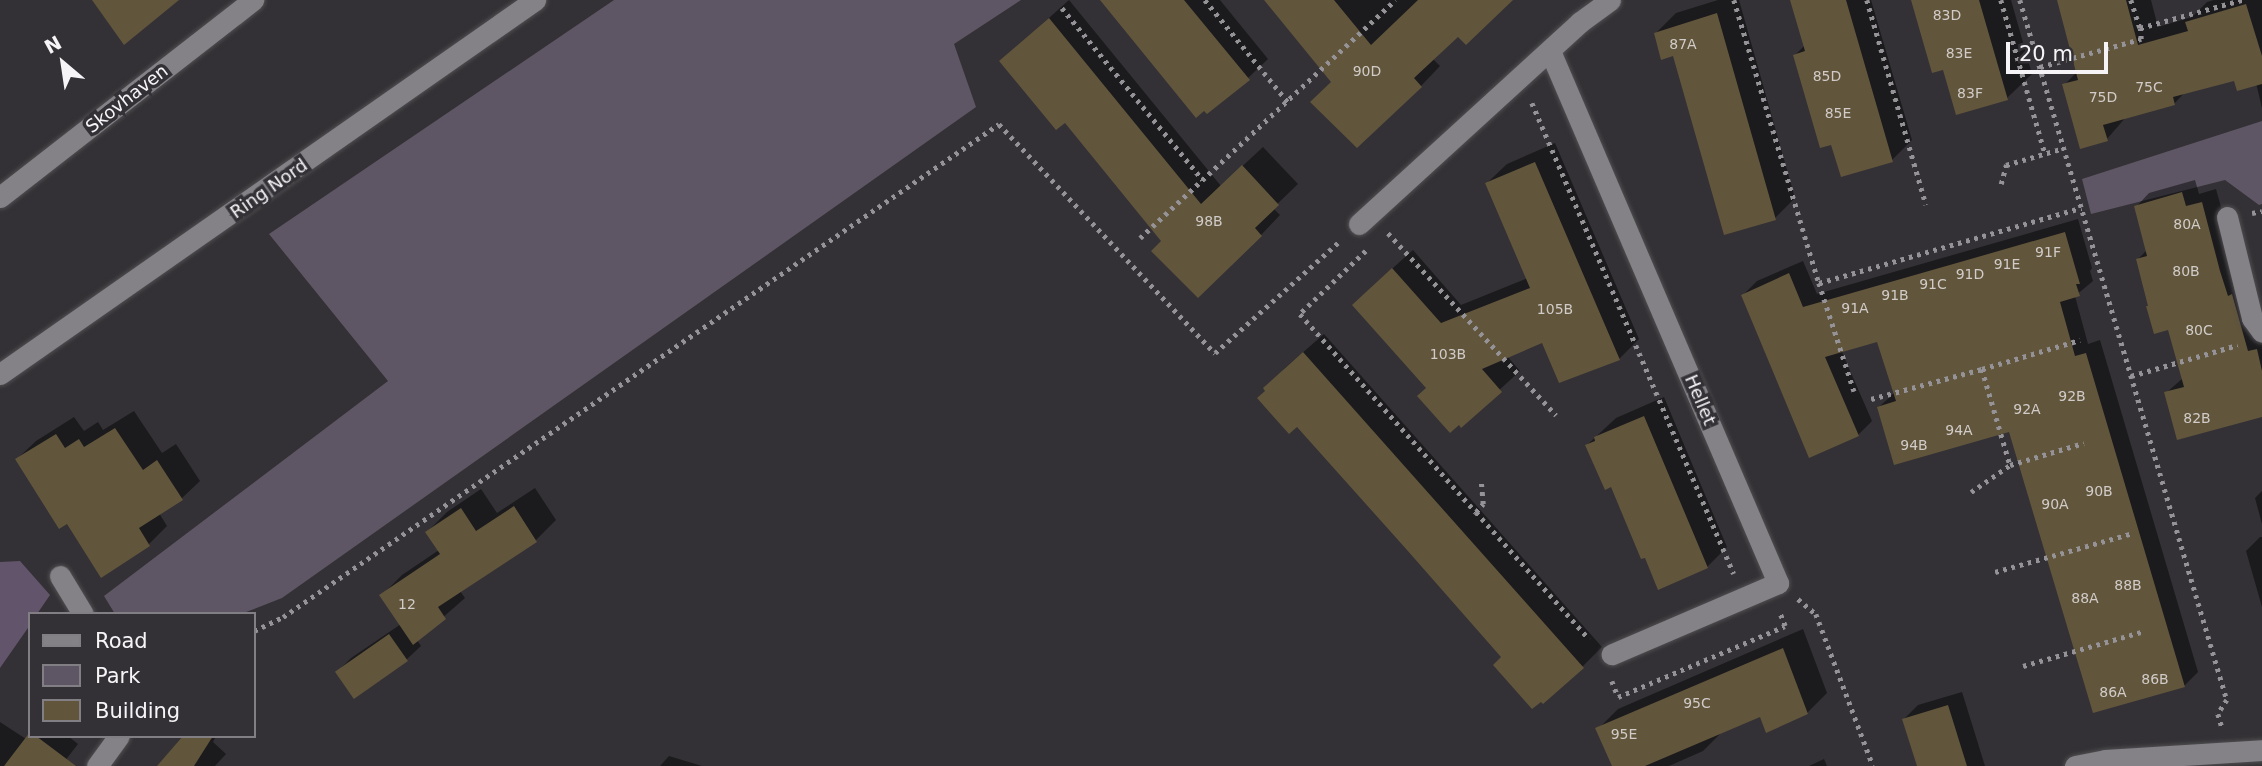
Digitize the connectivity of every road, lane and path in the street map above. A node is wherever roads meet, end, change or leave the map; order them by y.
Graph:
1 (253, 0) edge
2 (535, 0) edge
3 (1205, 0) edge
4 (1395, 0) edge
5 (1610, 0) edge
6 (1734, 0) edge
7 (1867, 0) edge
8 (2001, 0) edge
9 (2020, 0) edge
10 (2132, 0) edge
11 (2213, 0) edge
12 (2242, 0) edge
13 (2215, 7) junction
14 (1062, 8) dead end
15 (2140, 28) junction
16 (1550, 51) junction
17 (2040, 66) junction
18 (1515, 82) junction
19 (1288, 102) junction
20 (2064, 148) junction
21 (2045, 153) junction
22 (1203, 180) junction
23 (2001, 184) dead end
24 (0, 197) edge
25 (1926, 205) dead end
26 (2081, 208) junction
27 (2227, 217) dead end
28 (1359, 224) joint
29 (1140, 238) dead end
30 (1377, 241) dead end
31 (1368, 250) dead end
32 (1819, 283) junction
33 (2255, 337) edge
34 (2080, 340) dead end
35 (1982, 369) junction
36 (0, 374) edge
37 (2131, 376) junction
38 (1854, 391) dead end
39 (1871, 399) dead end
40 (1556, 415) dead end
41 (2084, 443) dead end
42 (2010, 465) junction
43 (1481, 480) dead end
44 (1971, 492) dead end
45 (1476, 512) junction
46 (2133, 533) dead end
47 (1995, 572) dead end
48 (60, 576) dead end
49 (1774, 585) junction
50 (1743, 598) junction
51 (82, 612) edge
52 (256, 630) edge
53 (2144, 631) dead end
54 (1612, 654) junction
55 (2023, 666) dead end
56 (118, 738) edge
57 (2262, 750) edge
58 (2229, 752) junction
59 (97, 766) edge
60 (1874, 766) edge
61 (2076, 766) edge

1 - 24 street, Skovhaven
2 - 36 street, Ring Nord
3 - 19 path
4 - 19 path
5 - 16 street
6 - 32 path
7 - 25 path
8 - 21 path
9 - 17 path
10 - 15 path
11 - 13 path
12 - 13 path
13 - 15 path
14 - 22 path
15 - 17 path
16 - 18 street
16 - 49 street, Hellet
17 - 20 path
18 - 28 street
18 - 50 path
19 - 22 path
20 - 21 path
20 - 26 path
21 - 23 path
22 - 29 path
26 - 32 path
26 - 37 path
27 - 33 street
28 - 52 path
30 - 40 path
31 - 45 path
32 - 38 path
33 - 37 path
34 - 35 path
35 - 39 path
35 - 42 path
37 - 58 path
41 - 42 path
42 - 44 path
43 - 45 path
45 - 54 path
46 - 47 path
48 - 51 street
49 - 50 street
49 - 54 path
49 - 60 path
50 - 54 street
53 - 55 path
56 - 59 street
57 - 58 street
58 - 61 street

